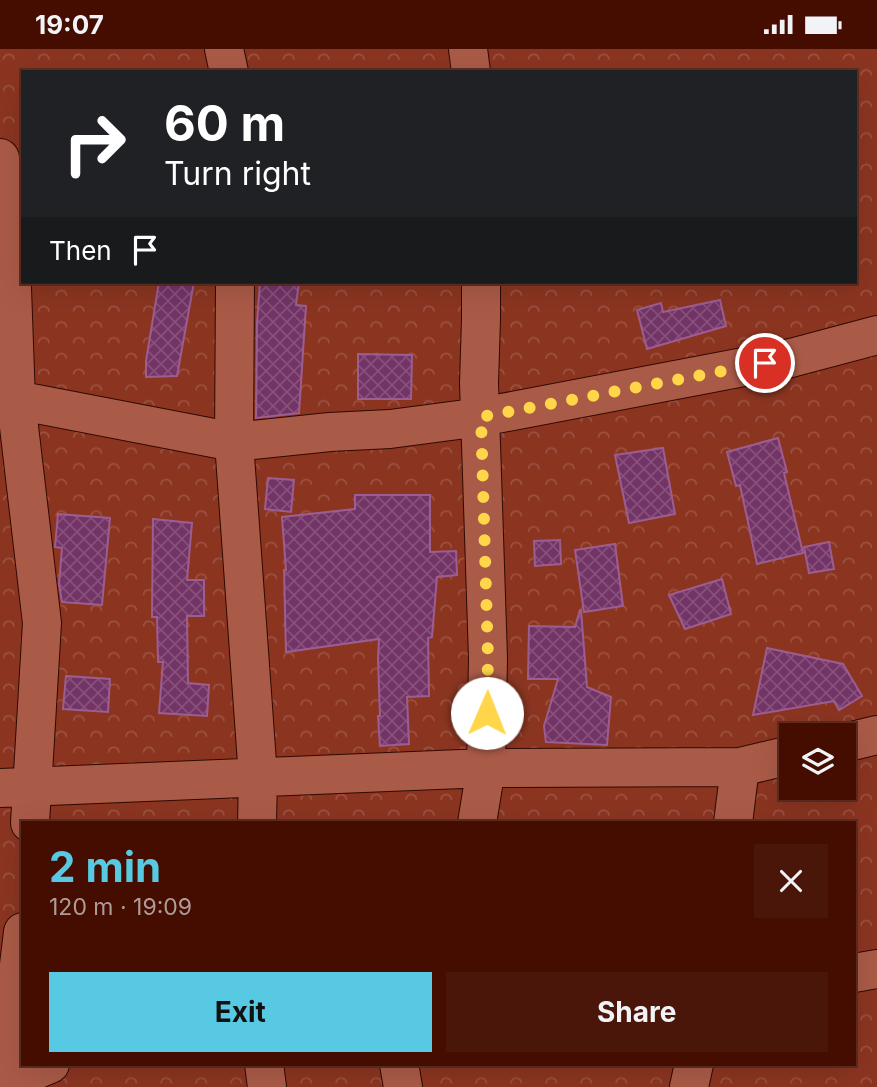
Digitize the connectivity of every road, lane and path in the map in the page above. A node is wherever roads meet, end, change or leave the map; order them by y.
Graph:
1 (224, 49) edge
2 (468, 49) edge
3 (229, 70) edge
4 (471, 70) edge
5 (0, 157) edge
6 (235, 284) edge
7 (481, 284) edge
8 (877, 335) edge
9 (8, 399) edge
10 (481, 417) junction
11 (233, 442) junction
12 (877, 735) edge
13 (856, 740) edge
14 (779, 758) edge
15 (740, 767) junction
16 (486, 768) junction
17 (258, 777) junction
18 (20, 799) edge
19 (257, 821) edge
20 (477, 821) edge
21 (733, 821) edge
22 (21, 948) edge
23 (877, 969) edge
24 (856, 973) edge
25 (46, 1066) edge
26 (264, 1066) edge
27 (399, 1066) edge
28 (694, 1066) edge
29 (6, 1084) edge
30 (267, 1087) edge
31 (402, 1087) edge
32 (689, 1087) edge

1 - 3 street
2 - 4 street
5 - 9 street
6 - 11 street
7 - 10 street
8 - 10 street
9 - 11 street
9 - 18 street
10 - 11 street
10 - 16 street
11 - 17 street
12 - 13 street
14 - 15 street
15 - 16 street
15 - 21 street
16 - 17 street
16 - 20 street
17 - 18 street
17 - 19 street
22 - 29 street
23 - 24 street
25 - 29 street
26 - 30 street
27 - 31 street
28 - 32 street

